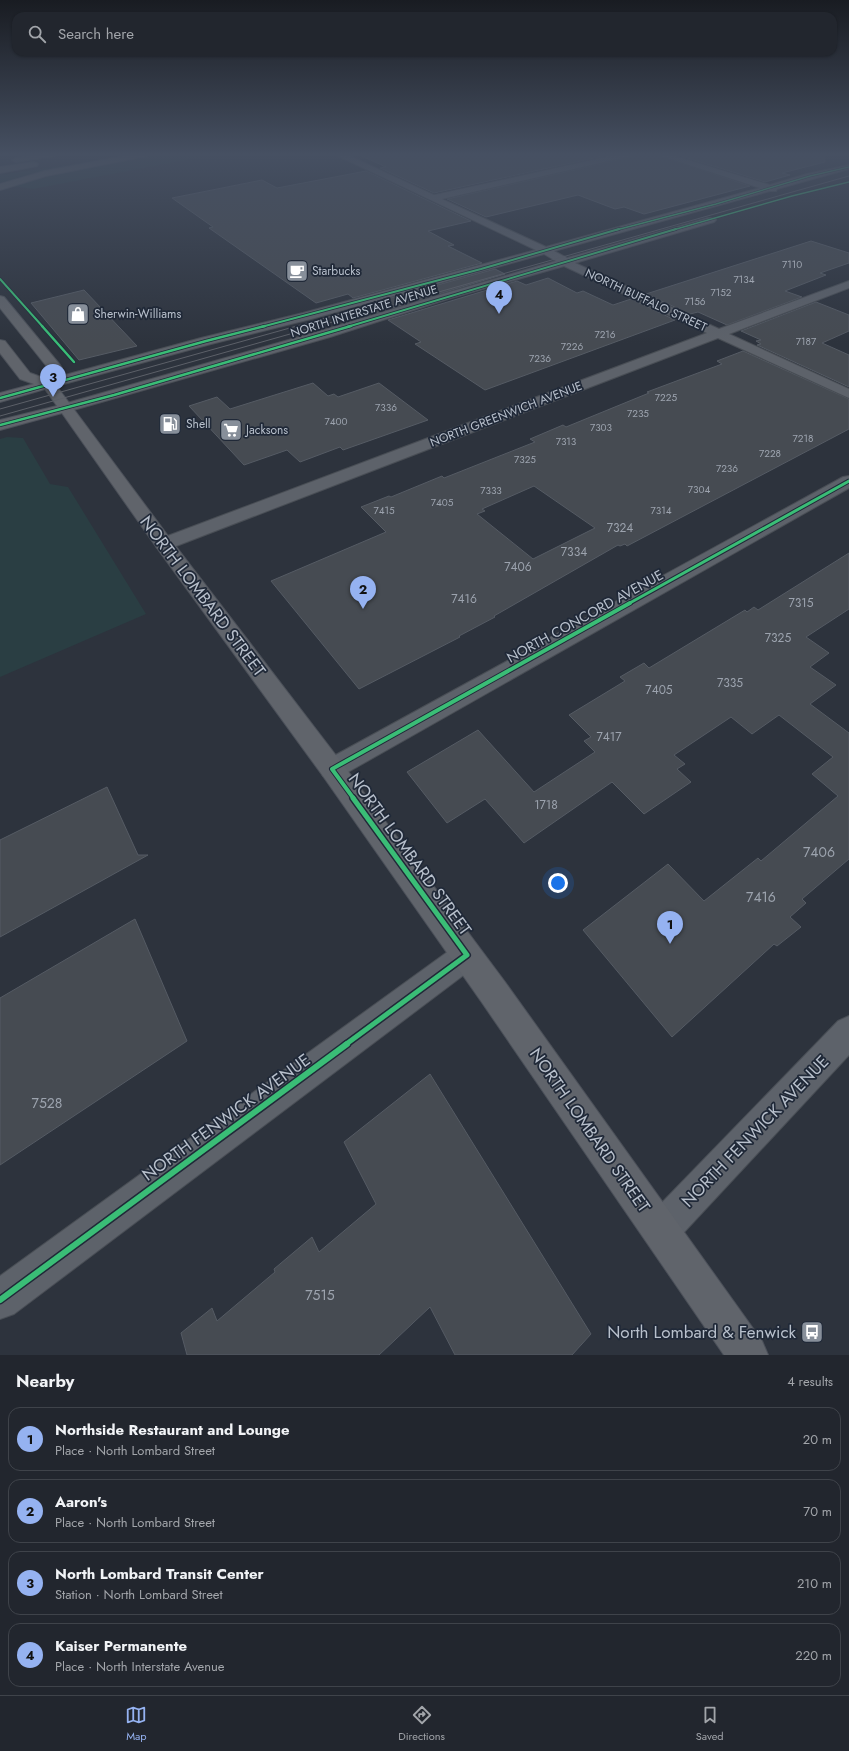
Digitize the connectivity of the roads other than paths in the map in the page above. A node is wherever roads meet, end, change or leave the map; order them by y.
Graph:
1 (472, 216) edge
2 (667, 216) edge
3 (723, 216) edge
4 (545, 250) junction
5 (566, 262) junction
6 (849, 284) edge
7 (0, 300) edge
8 (718, 333) junction
9 (0, 344) edge
10 (48, 384) junction
11 (849, 394) edge
12 (0, 398) edge
13 (66, 408) junction
14 (0, 425) edge
15 (849, 481) edge
16 (164, 544) junction
17 (332, 769) junction
18 (467, 955) junction
19 (849, 1032) edge
20 (660, 1230) junction
21 (0, 1300) edge
22 (748, 1355) edge

1 - 4 street, NORTH BUFFALO STREET
2 - 4 street, NORTH INTERSTATE AVENUE
3 - 5 street, NORTH INTERSTATE AVENUE
4 - 5 street, NORTH BUFFALO STREET
4 - 10 street, NORTH INTERSTATE AVENUE
5 - 8 street, NORTH BUFFALO STREET
5 - 13 street, NORTH INTERSTATE AVENUE
6 - 8 street, NORTH GREENWICH AVENUE
7 - 10 main road
8 - 11 street, NORTH BUFFALO STREET
8 - 16 street, NORTH GREENWICH AVENUE
9 - 10 main road
10 - 12 main road, NORTH INTERSTATE AVENUE
10 - 13 main road, NORTH LOMBARD STREET
13 - 14 main road, NORTH INTERSTATE AVENUE
13 - 16 main road, NORTH LOMBARD STREET
15 - 17 street, NORTH CONCORD AVENUE
16 - 17 main road, NORTH LOMBARD STREET
17 - 18 main road, NORTH LOMBARD STREET
18 - 20 main road, NORTH LOMBARD STREET
18 - 21 street, NORTH FENWICK AVENUE
19 - 20 street, NORTH FENWICK AVENUE
20 - 22 main road, NORTH LOMBARD STREET

